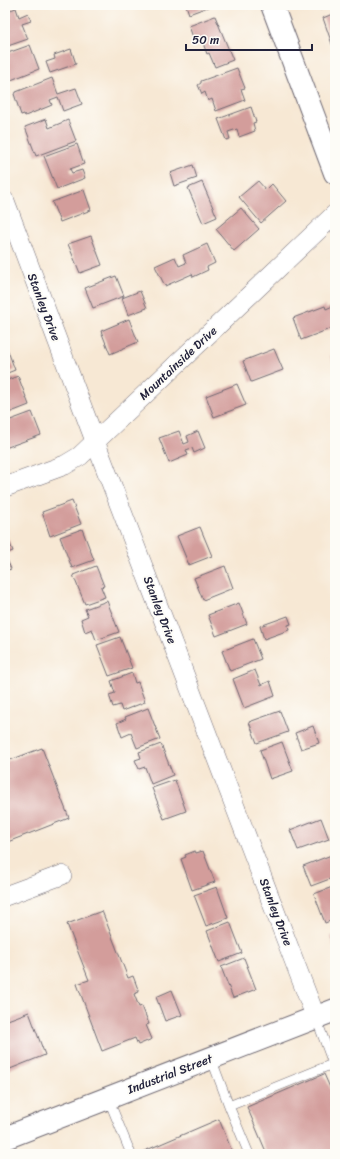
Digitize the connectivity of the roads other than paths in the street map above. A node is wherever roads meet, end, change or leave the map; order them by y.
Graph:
1 (272, 5) edge
2 (335, 173) edge
3 (5, 202) edge
4 (335, 214) edge
5 (95, 441) junction
6 (5, 487) edge
7 (62, 875) dead end
8 (5, 896) edge
9 (325, 1014) edge
10 (211, 1058) junction
11 (334, 1065) edge
12 (108, 1098) junction
13 (229, 1106) junction
14 (5, 1138) edge
15 (131, 1154) edge
16 (250, 1154) edge

1 - 2 street
3 - 5 street, Stanley Drive
4 - 5 street, Mountainside Drive
5 - 6 street, Mountainside Drive
5 - 9 street, Stanley Drive
7 - 8 street
9 - 10 street, Industrial Street
9 - 11 lane
10 - 12 street, Industrial Street
10 - 13 lane
11 - 13 lane
12 - 14 street, Industrial Street
12 - 15 lane
13 - 16 lane

